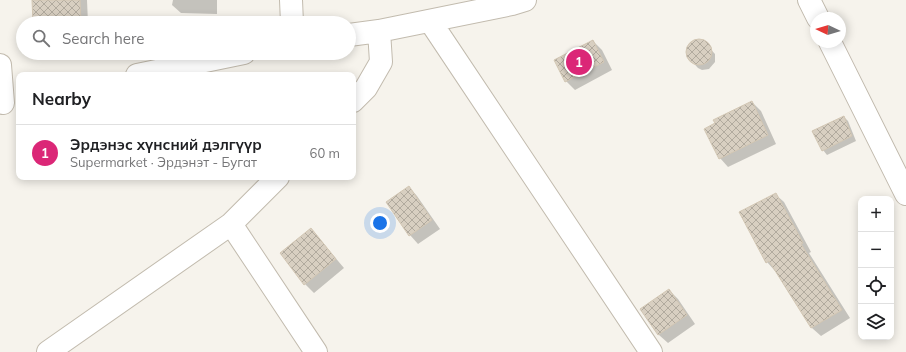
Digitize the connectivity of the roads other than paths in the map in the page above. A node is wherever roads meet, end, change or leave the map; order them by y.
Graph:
1 (291, 0) edge
2 (809, 0) edge
3 (516, 1) edge
4 (815, 12) edge
5 (292, 16) edge
6 (430, 21) junction
7 (379, 31) junction
8 (356, 34) edge
9 (833, 48) edge
10 (210, 60) edge
11 (0, 65) edge
12 (152, 72) edge
13 (356, 98) edge
14 (7, 102) edge
15 (275, 180) edge
16 (906, 194) edge
17 (231, 224) junction
18 (48, 352) edge
19 (316, 352) edge
20 (651, 352) edge

1 - 5 street
2 - 4 street
3 - 6 street
6 - 7 street
6 - 20 street
7 - 8 street
7 - 13 street
9 - 16 street
10 - 12 street
11 - 14 street
15 - 17 street
17 - 18 street
17 - 19 street

